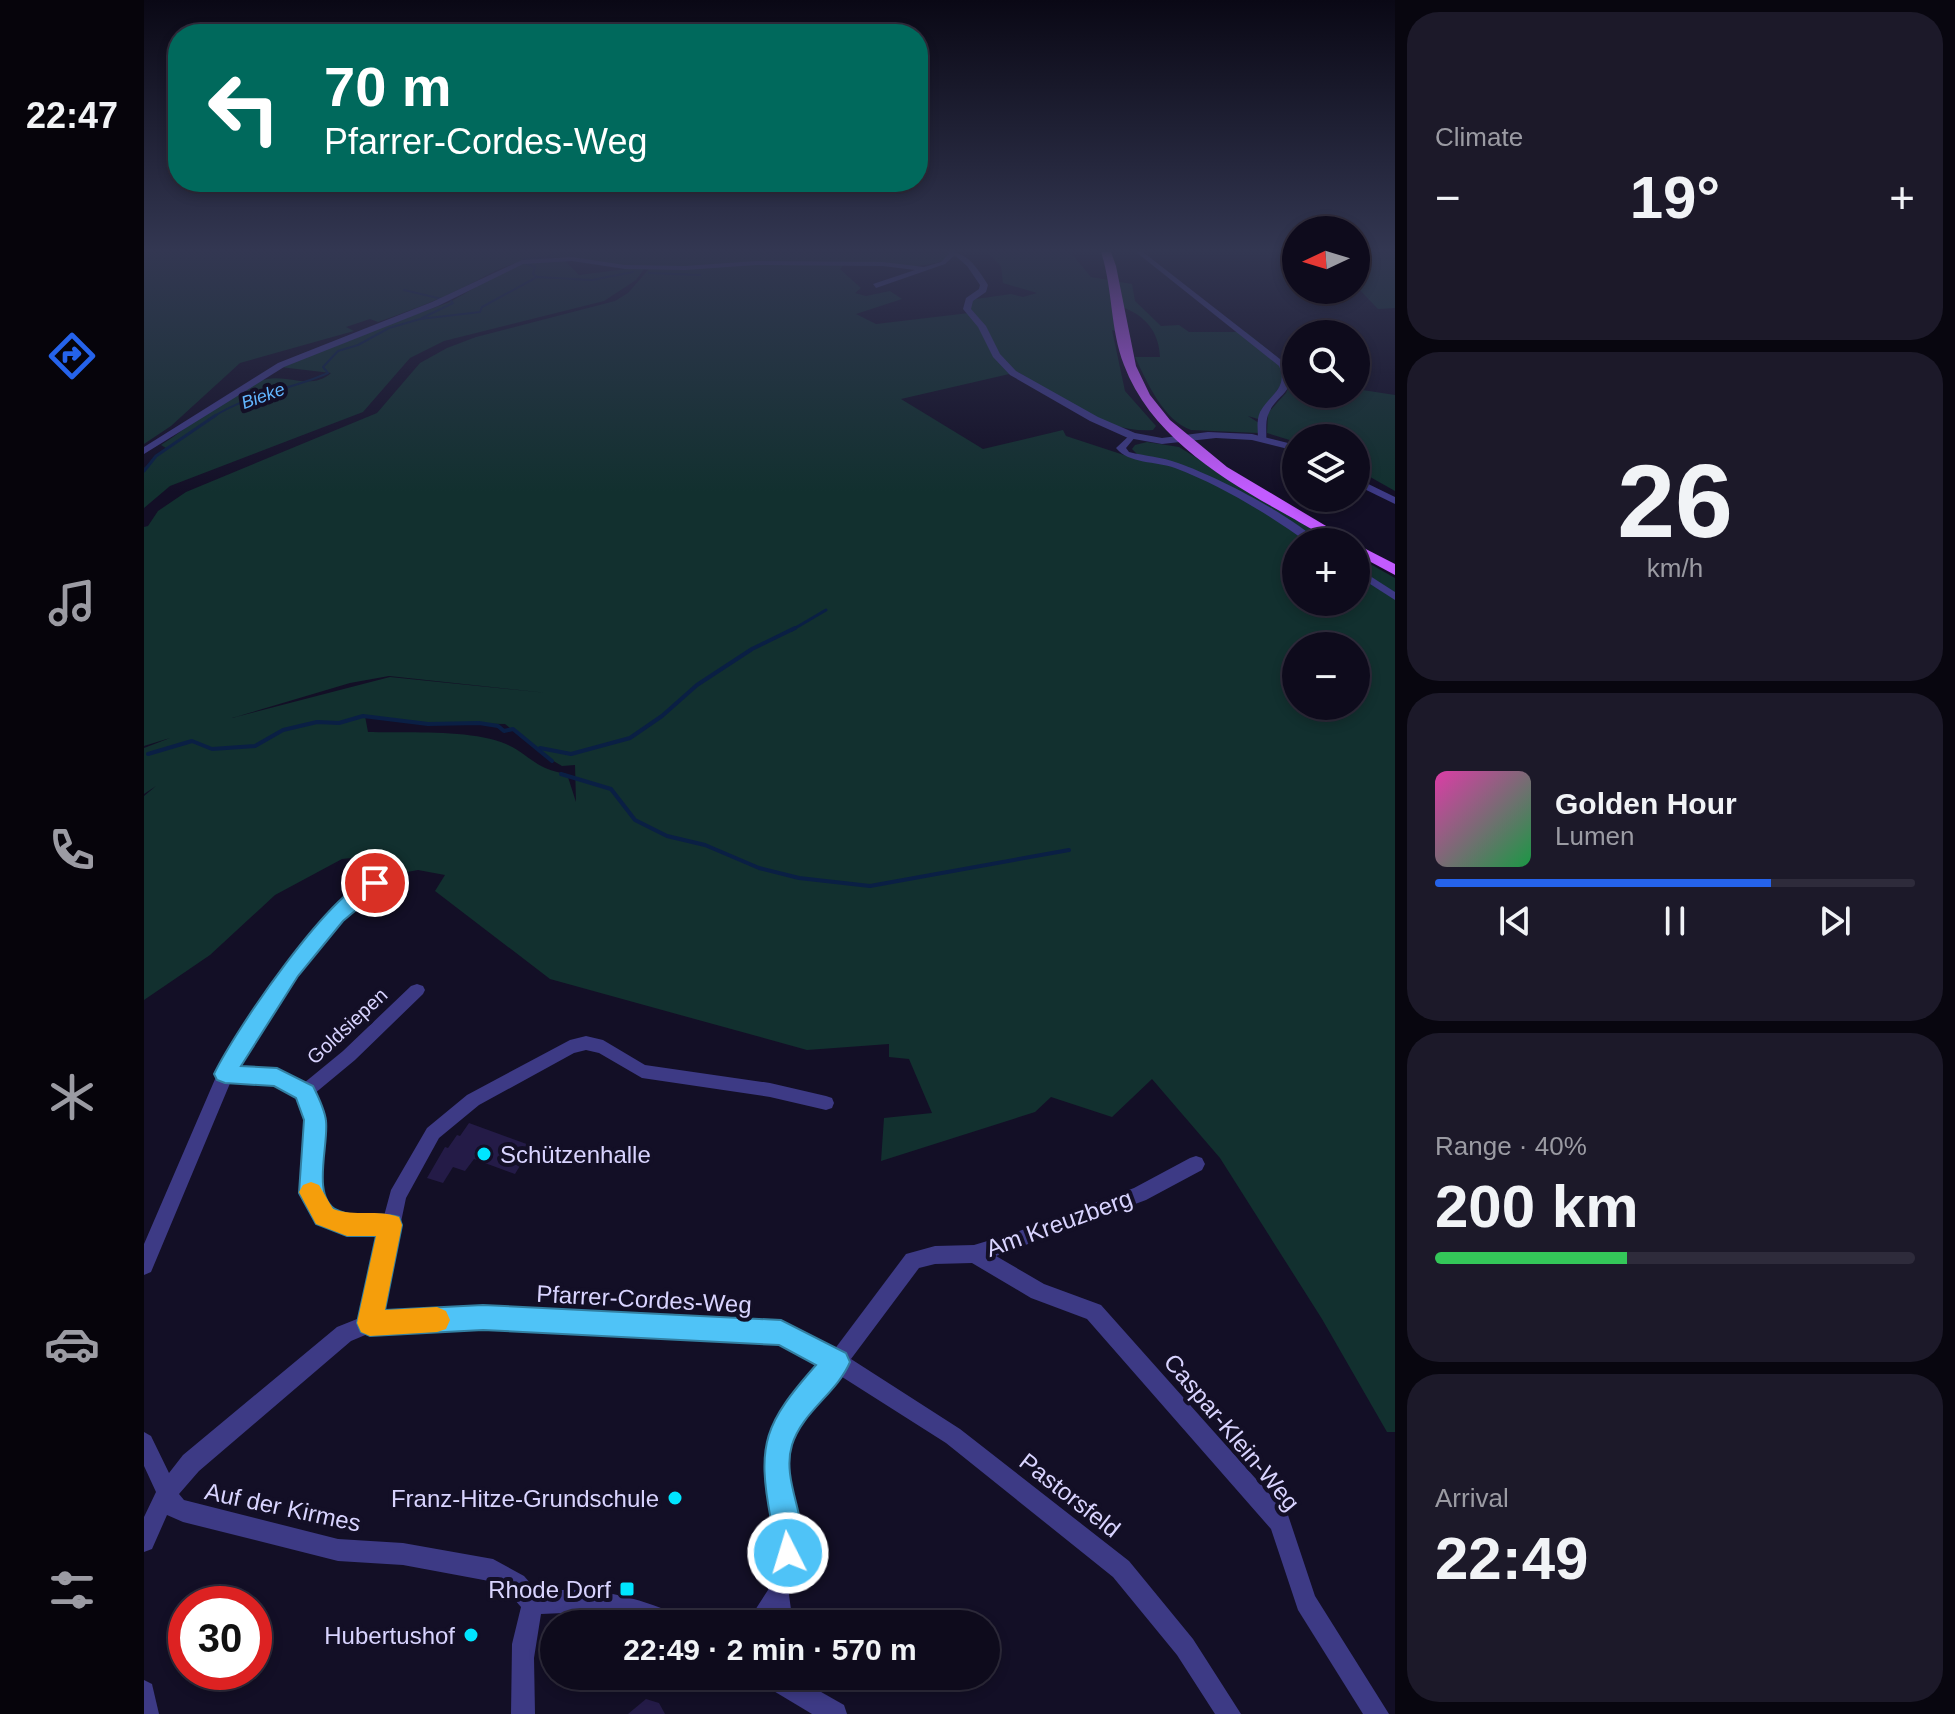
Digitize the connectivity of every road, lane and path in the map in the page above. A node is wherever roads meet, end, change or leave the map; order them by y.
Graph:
1 (365, 332) edge
2 (985, 332) edge
3 (1124, 332) edge
4 (1240, 332) edge
5 (1167, 424) junction
6 (1219, 435) junction
7 (1132, 436) junction
8 (1182, 438) junction
9 (1151, 439) junction
10 (1263, 439) junction
11 (1282, 444) edge
12 (144, 451) edge
13 (1206, 456) junction
14 (1370, 488) edge
15 (1395, 501) edge
16 (1292, 528) edge
17 (1323, 528) edge
18 (1370, 556) edge
19 (1395, 570) edge
20 (1370, 580) edge
21 (1395, 597) edge
22 (375, 883) dead end
23 (417, 990) dead end
24 (225, 1074) junction
25 (305, 1092) junction
26 (826, 1103) dead end
27 (1196, 1164) dead end
28 (390, 1225) junction
29 (974, 1254) junction
30 (144, 1266) edge
31 (370, 1323) junction
32 (837, 1362) junction
33 (144, 1443) edge
34 (167, 1492) junction
35 (144, 1541) edge
36 (778, 1595) junction
37 (533, 1604) junction
38 (631, 1610) edge
39 (768, 1610) edge
40 (780, 1610) edge
41 (803, 1690) edge
42 (144, 1692) edge
43 (147, 1714) edge
44 (523, 1714) edge
45 (835, 1714) edge
46 (1229, 1714) edge
47 (1377, 1714) edge

1 - 12 street
2 - 7 street
3 - 5 main road
4 - 10 street
5 - 8 main road
5 - 9 street
6 - 8 street
6 - 10 street
6 - 13 street
7 - 9 street
7 - 16 street
8 - 9 street
8 - 13 main road
10 - 11 street
13 - 17 main road
14 - 15 street
18 - 19 main road
20 - 21 street
22 - 24 street
23 - 25 street, Goldsiepen
24 - 25 street, Goldsiepen
24 - 30 street
25 - 28 street, Goldsiepen
26 - 28 street
27 - 29 street, Am Kreuzberg
28 - 31 street
29 - 32 street, Am Kreuzberg
29 - 47 street, Caspar-Klein-Weg
31 - 32 street, Pfarrer-Cordes-Weg
31 - 34 street, Pfarrer-Cordes-Weg
32 - 36 street, Am Kreuzberg
32 - 46 street, Pastorsfeld
33 - 34 street, Auf der Kirmes
34 - 35 street, Pfarrer-Cordes-Weg
34 - 37 street, Auf der Kirmes
36 - 39 street, Am Kreuzberg
36 - 40 street, Am Kreuzberg
37 - 38 street
37 - 44 street
41 - 45 street
42 - 43 street

